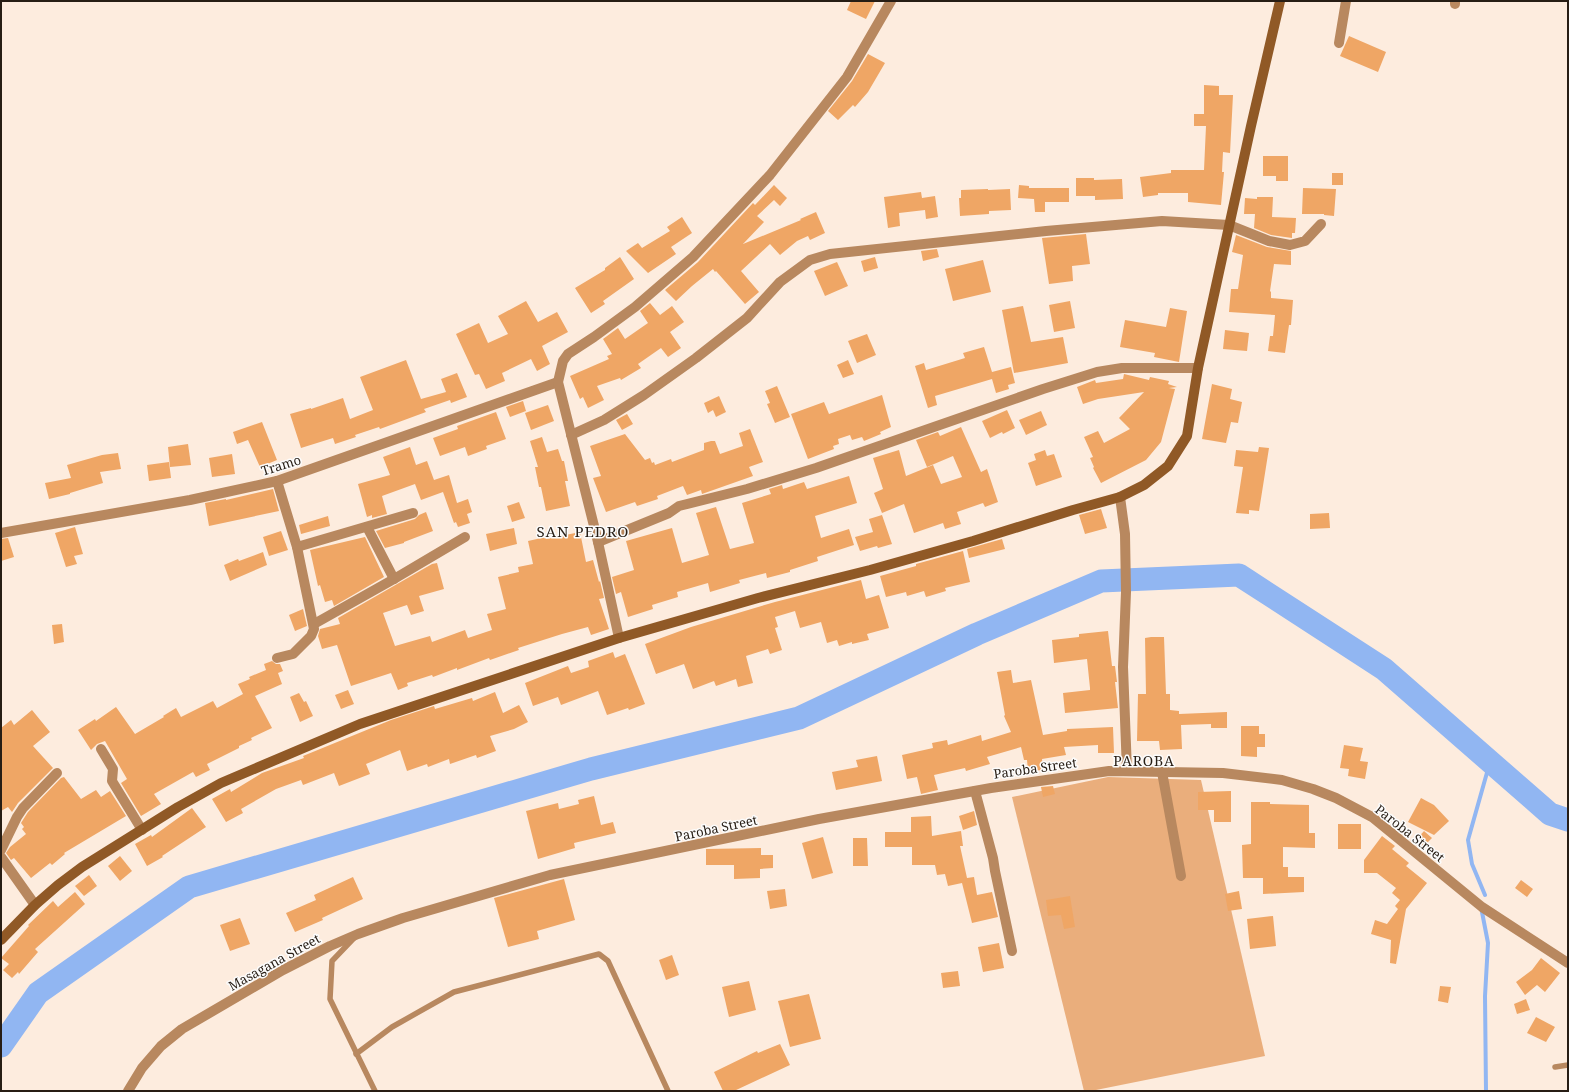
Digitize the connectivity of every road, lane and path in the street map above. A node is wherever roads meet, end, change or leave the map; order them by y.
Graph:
1 (891, 1) edge
2 (1280, 1) edge
3 (1346, 1) edge
4 (1339, 43) dead end
5 (1321, 224) dead end
6 (1230, 225) junction
7 (1198, 368) junction
8 (558, 382) junction
9 (571, 435) junction
10 (277, 482) junction
11 (1120, 498) junction
12 (413, 513) dead end
13 (366, 527) junction
14 (1, 533) edge
15 (465, 536) dead end
16 (598, 542) junction
17 (297, 547) junction
18 (394, 580) junction
19 (314, 624) junction
20 (619, 638) junction
21 (277, 658) dead end
22 (101, 749) dead end
23 (1127, 771) junction
24 (1162, 772) junction
25 (57, 773) dead end
26 (975, 791) junction
27 (142, 830) junction
28 (1, 850) edge
29 (1, 857) edge
30 (1182, 876) dead end
31 (461, 900) joint
32 (35, 905) junction
33 (358, 934) junction
34 (1, 940) edge
35 (1012, 951) dead end
36 (1568, 963) edge
37 (356, 1054) junction
38 (1568, 1065) edge
39 (1555, 1067) dead end
40 (128, 1091) edge
41 (375, 1091) edge
42 (668, 1091) edge

1 - 8 street
2 - 6 main road
3 - 4 street
5 - 6 street
6 - 7 main road
6 - 9 street
7 - 11 main road
7 - 16 street
8 - 9 street
8 - 10 street, Tramo
9 - 16 street
10 - 14 street, Tramo
10 - 17 street
11 - 20 main road
11 - 23 street
12 - 13 street
13 - 17 street
13 - 18 street
15 - 18 street
16 - 20 street
17 - 19 street
18 - 19 street
19 - 21 street
20 - 27 main road
22 - 27 street
23 - 24 street, Paroba Street
23 - 26 street, Paroba Street
24 - 30 street
24 - 36 street, Paroba Street
25 - 28 street
26 - 31 street, Paroba Street
26 - 35 street
27 - 32 main road
29 - 32 street
31 - 33 street, Masagana Street
32 - 34 main road
33 - 37 lane
33 - 40 street, Masagana Street
37 - 41 lane
37 - 42 lane
38 - 39 lane

